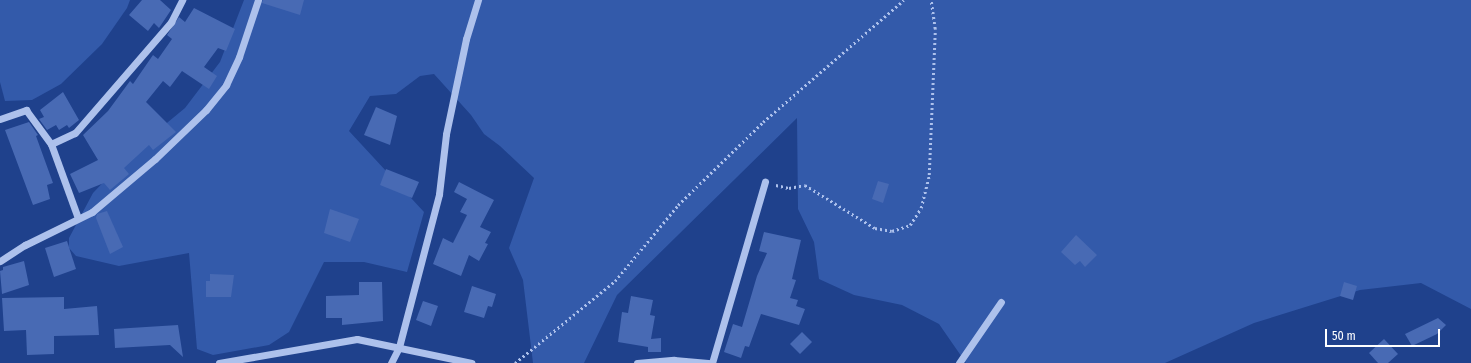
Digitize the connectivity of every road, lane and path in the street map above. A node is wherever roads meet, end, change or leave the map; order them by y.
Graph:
1 (182, 0) edge
2 (258, 0) edge
3 (478, 0) edge
4 (904, 0) edge
5 (931, 0) edge
6 (0, 119) edge
7 (51, 144) junction
8 (765, 182) joint
9 (78, 218) junction
10 (0, 261) edge
11 (1001, 302) dead end
12 (399, 347) junction
13 (219, 363) edge
14 (391, 363) edge
15 (472, 363) edge
16 (515, 363) edge
17 (637, 363) edge
18 (711, 363) edge
19 (959, 363) edge

1 - 7 street
2 - 9 street
3 - 12 street
4 - 16 path
5 - 8 path
6 - 7 street
7 - 9 street
8 - 18 street
9 - 10 street
11 - 19 street
12 - 13 street
12 - 14 street
12 - 15 street
17 - 18 street

